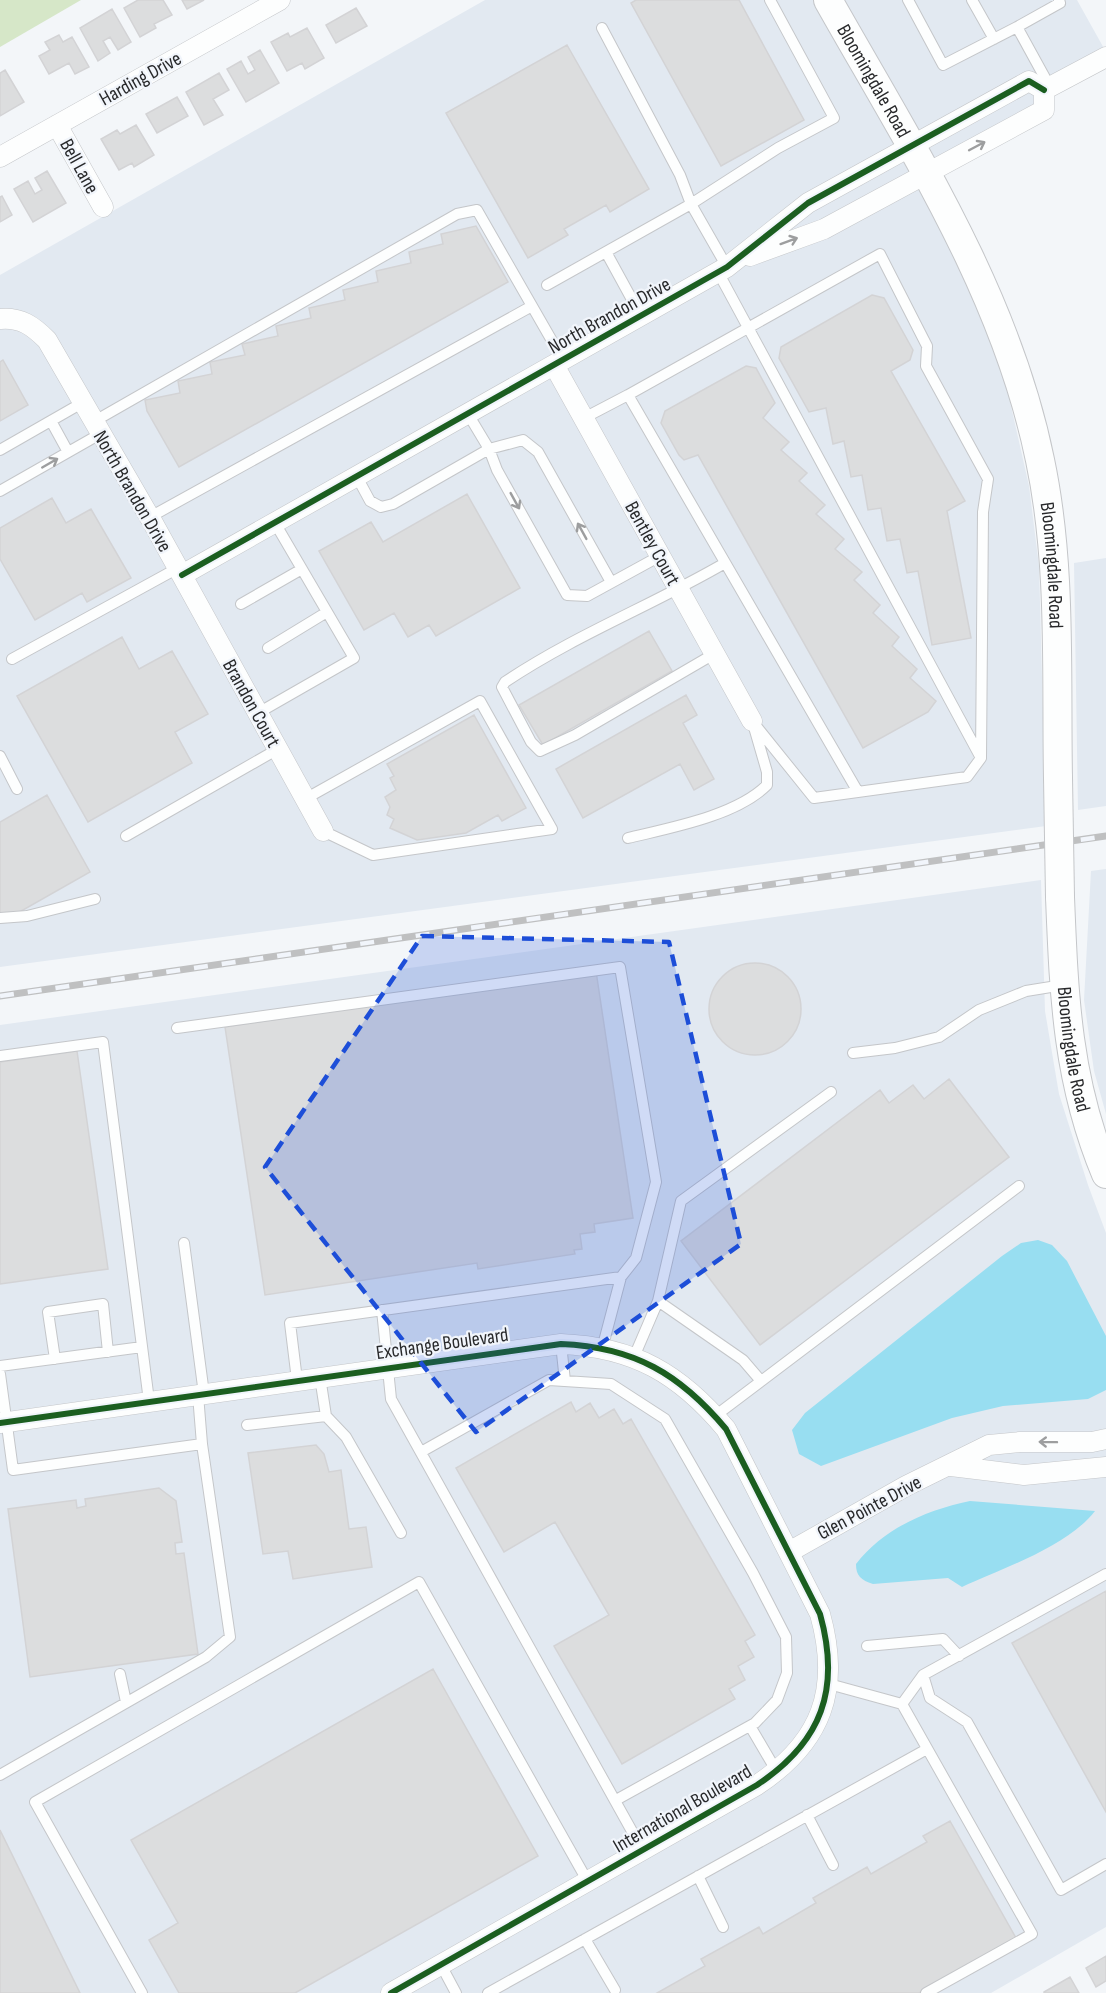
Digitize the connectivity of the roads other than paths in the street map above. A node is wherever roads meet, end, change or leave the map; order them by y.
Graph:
1 (280, 0) edge
2 (770, 0) edge
3 (828, 0) edge
4 (908, 0) edge
5 (972, 0) edge
6 (1059, 0) edge
7 (1017, 27) junction
8 (602, 28) dead end
9 (994, 39) junction
10 (1106, 57) edge
11 (1047, 89) junction
12 (57, 124) junction
13 (910, 145) junction
14 (0, 157) edge
15 (926, 173) junction
16 (690, 204) junction
17 (103, 207) dead end
18 (606, 252) junction
19 (727, 267) junction
20 (547, 285) dead end
21 (532, 306) junction
22 (641, 316) junction
23 (0, 319) edge
24 (749, 329) junction
25 (559, 362) junction
26 (628, 395) junction
27 (82, 404) junction
28 (468, 414) junction
29 (584, 418) junction
30 (51, 421) junction
31 (96, 428) junction
32 (489, 449) junction
33 (0, 450) edge
34 (68, 452) junction
35 (357, 477) junction
36 (0, 491) edge
37 (150, 518) junction
38 (275, 523) junction
39 (660, 556) junction
40 (725, 563) junction
41 (302, 569) junction
42 (180, 572) junction
43 (611, 582) junction
44 (679, 590) junction
45 (241, 604) dead end
46 (327, 612) junction
47 (268, 648) dead end
48 (714, 654) junction
49 (12, 659) dead end
50 (258, 713) junction
51 (752, 721) junction
52 (278, 749) junction
53 (0, 756) edge
54 (981, 758) junction
55 (17, 789) dead end
56 (858, 792) junction
57 (305, 799) junction
58 (323, 831) joint
59 (126, 836) dead end
60 (628, 838) dead end
61 (95, 899) dead end
62 (0, 918) edge
63 (1063, 984) junction
64 (177, 1028) dead end
65 (853, 1053) dead end
66 (0, 1056) edge
67 (831, 1092) dead end
68 (1106, 1174) edge
69 (1018, 1186) dead end
70 (184, 1243) dead end
71 (621, 1277) junction
72 (658, 1300) junction
73 (382, 1310) junction
74 (561, 1344) junction
75 (142, 1347) junction
76 (602, 1348) junction
77 (108, 1352) junction
78 (634, 1357) junction
79 (55, 1359) junction
80 (0, 1366) edge
81 (387, 1367) junction
82 (0, 1374) edge
83 (320, 1377) junction
84 (297, 1380) junction
85 (565, 1381) junction
86 (761, 1381) junction
87 (201, 1394) junction
88 (149, 1401) junction
89 (326, 1416) junction
90 (715, 1416) junction
91 (3, 1422) edge
92 (247, 1425) dead end
93 (1106, 1439) edge
94 (201, 1444) junction
95 (421, 1452) junction
96 (951, 1466) junction
97 (1106, 1467) edge
98 (401, 1533) dead end
99 (789, 1552) junction
100 (1106, 1574) edge
101 (867, 1646) dead end
102 (958, 1656) junction
103 (120, 1674) dead end
104 (923, 1675) junction
105 (829, 1684) junction
106 (126, 1702) junction
107 (902, 1704) junction
108 (750, 1726) junction
109 (927, 1749) junction
110 (777, 1772) junction
111 (0, 1775) edge
112 (616, 1800) junction
113 (807, 1815) junction
114 (643, 1851) junction
115 (1106, 1864) edge
116 (833, 1865) dead end
117 (698, 1876) junction
118 (588, 1882) junction
119 (723, 1927) dead end
120 (585, 1939) junction
121 (441, 1965) junction
122 (615, 1990) dead end
123 (142, 1993) edge
124 (391, 1993) edge
125 (456, 1993) edge
126 (488, 1993) edge
127 (926, 1993) edge

1 - 12 street, Harding Drive
2 - 16 lane
3 - 13 main road, Bloomingdale Road
4 - 9 lane
5 - 9 lane
6 - 7 lane
7 - 9 lane
7 - 11 lane
8 - 16 lane
10 - 11 street
11 - 13 street, North Brandon Drive
15 -> 11 street, North Brandon Drive
12 - 14 street, Harding Drive
12 - 17 street, Bell Lane
13 - 15 main road, Bloomingdale Road
13 - 19 street, North Brandon Drive
19 -> 15 street, North Brandon Drive
15 - 63 main road, Bloomingdale Road, bridge
16 - 18 lane
16 - 19 lane
18 - 20 lane
18 - 22 lane
19 - 22 street, North Brandon Drive
19 - 24 lane
21 - 25 lane
21 - 31 lane
21 - 37 lane
22 - 25 street, North Brandon Drive
23 - 27 street, North Brandon Drive
24 - 26 lane
24 - 54 lane
24 - 54 lane
25 - 28 street, North Brandon Drive
25 - 29 street, Bentley Court
26 - 29 lane
26 - 40 lane
27 - 30 lane
27 - 31 street, North Brandon Drive
28 - 32 lane
28 - 35 street, North Brandon Drive
29 - 39 street, Bentley Court
30 - 33 lane
30 - 34 lane
31 - 34 lane
31 - 37 street, North Brandon Drive
32 - 35 lane
43 -> 32 lane
32 -> 43 lane
36 -> 34 lane
35 - 38 street, North Brandon Drive
37 - 42 street, North Brandon Drive
38 - 41 lane
38 - 42 street, North Brandon Drive
39 - 43 lane
39 - 44 street, Bentley Court
40 - 44 lane
40 - 56 lane
41 - 45 lane
41 - 46 lane
42 - 49 lane
42 - 50 street, Brandon Court
44 - 48 street, Bentley Court
44 - 48 lane
46 - 47 lane
46 - 50 lane
48 - 51 street, Bentley Court
50 - 52 street, Brandon Court
51 - 56 lane
51 - 60 lane
52 - 57 street, Brandon Court
52 - 59 lane
53 - 55 lane
54 - 56 lane
57 - 58 street, Brandon Court
57 - 58 lane
61 - 62 lane
63 - 65 lane
63 - 68 main road, Bloomingdale Road
64 - 71 lane
66 - 75 lane
67 - 72 lane
69 - 86 lane
70 - 87 lane
71 - 73 lane
71 - 76 lane
72 - 78 lane
72 - 86 lane
73 - 81 lane
73 - 84 lane
74 - 76 street, Exchange Boulevard
74 - 81 street, Exchange Boulevard
74 - 85 lane
75 - 77 lane
75 - 88 lane
76 - 78 street, Exchange Boulevard
77 - 79 lane
77 - 79 lane
78 - 90 street, Exchange Boulevard
79 - 80 lane
81 - 83 street, Exchange Boulevard
81 - 95 lane
82 - 91 lane
83 - 84 street, Exchange Boulevard
83 - 89 lane
84 - 87 street, Exchange Boulevard
85 - 95 lane
85 - 108 lane
86 - 90 lane
87 - 88 street, Exchange Boulevard
87 - 94 lane
88 - 91 street, Exchange Boulevard
89 - 92 lane
89 - 98 lane
90 - 99 street, Exchange Boulevard
91 - 94 lane
93 -> 96 street, Glen Pointe Drive
94 - 106 lane
95 - 112 lane
96 - 97 street
96 - 99 street, Glen Pointe Drive
99 - 105 street, International Boulevard
100 - 102 lane
101 - 102 lane
102 - 104 lane
103 - 106 lane
104 - 107 lane
104 - 115 lane
105 - 107 lane
105 - 110 street, International Boulevard
106 - 111 lane
107 - 109 lane
108 - 110 lane
108 - 112 lane
109 - 113 lane
109 - 127 lane
110 - 114 street, International Boulevard
112 - 114 lane
113 - 116 lane
113 - 117 lane
114 - 118 street, International Boulevard
117 - 119 lane
117 - 120 lane
118 - 121 street, International Boulevard
118 - 123 lane
120 - 122 lane
120 - 126 lane
121 - 124 street, International Boulevard
121 - 125 lane

